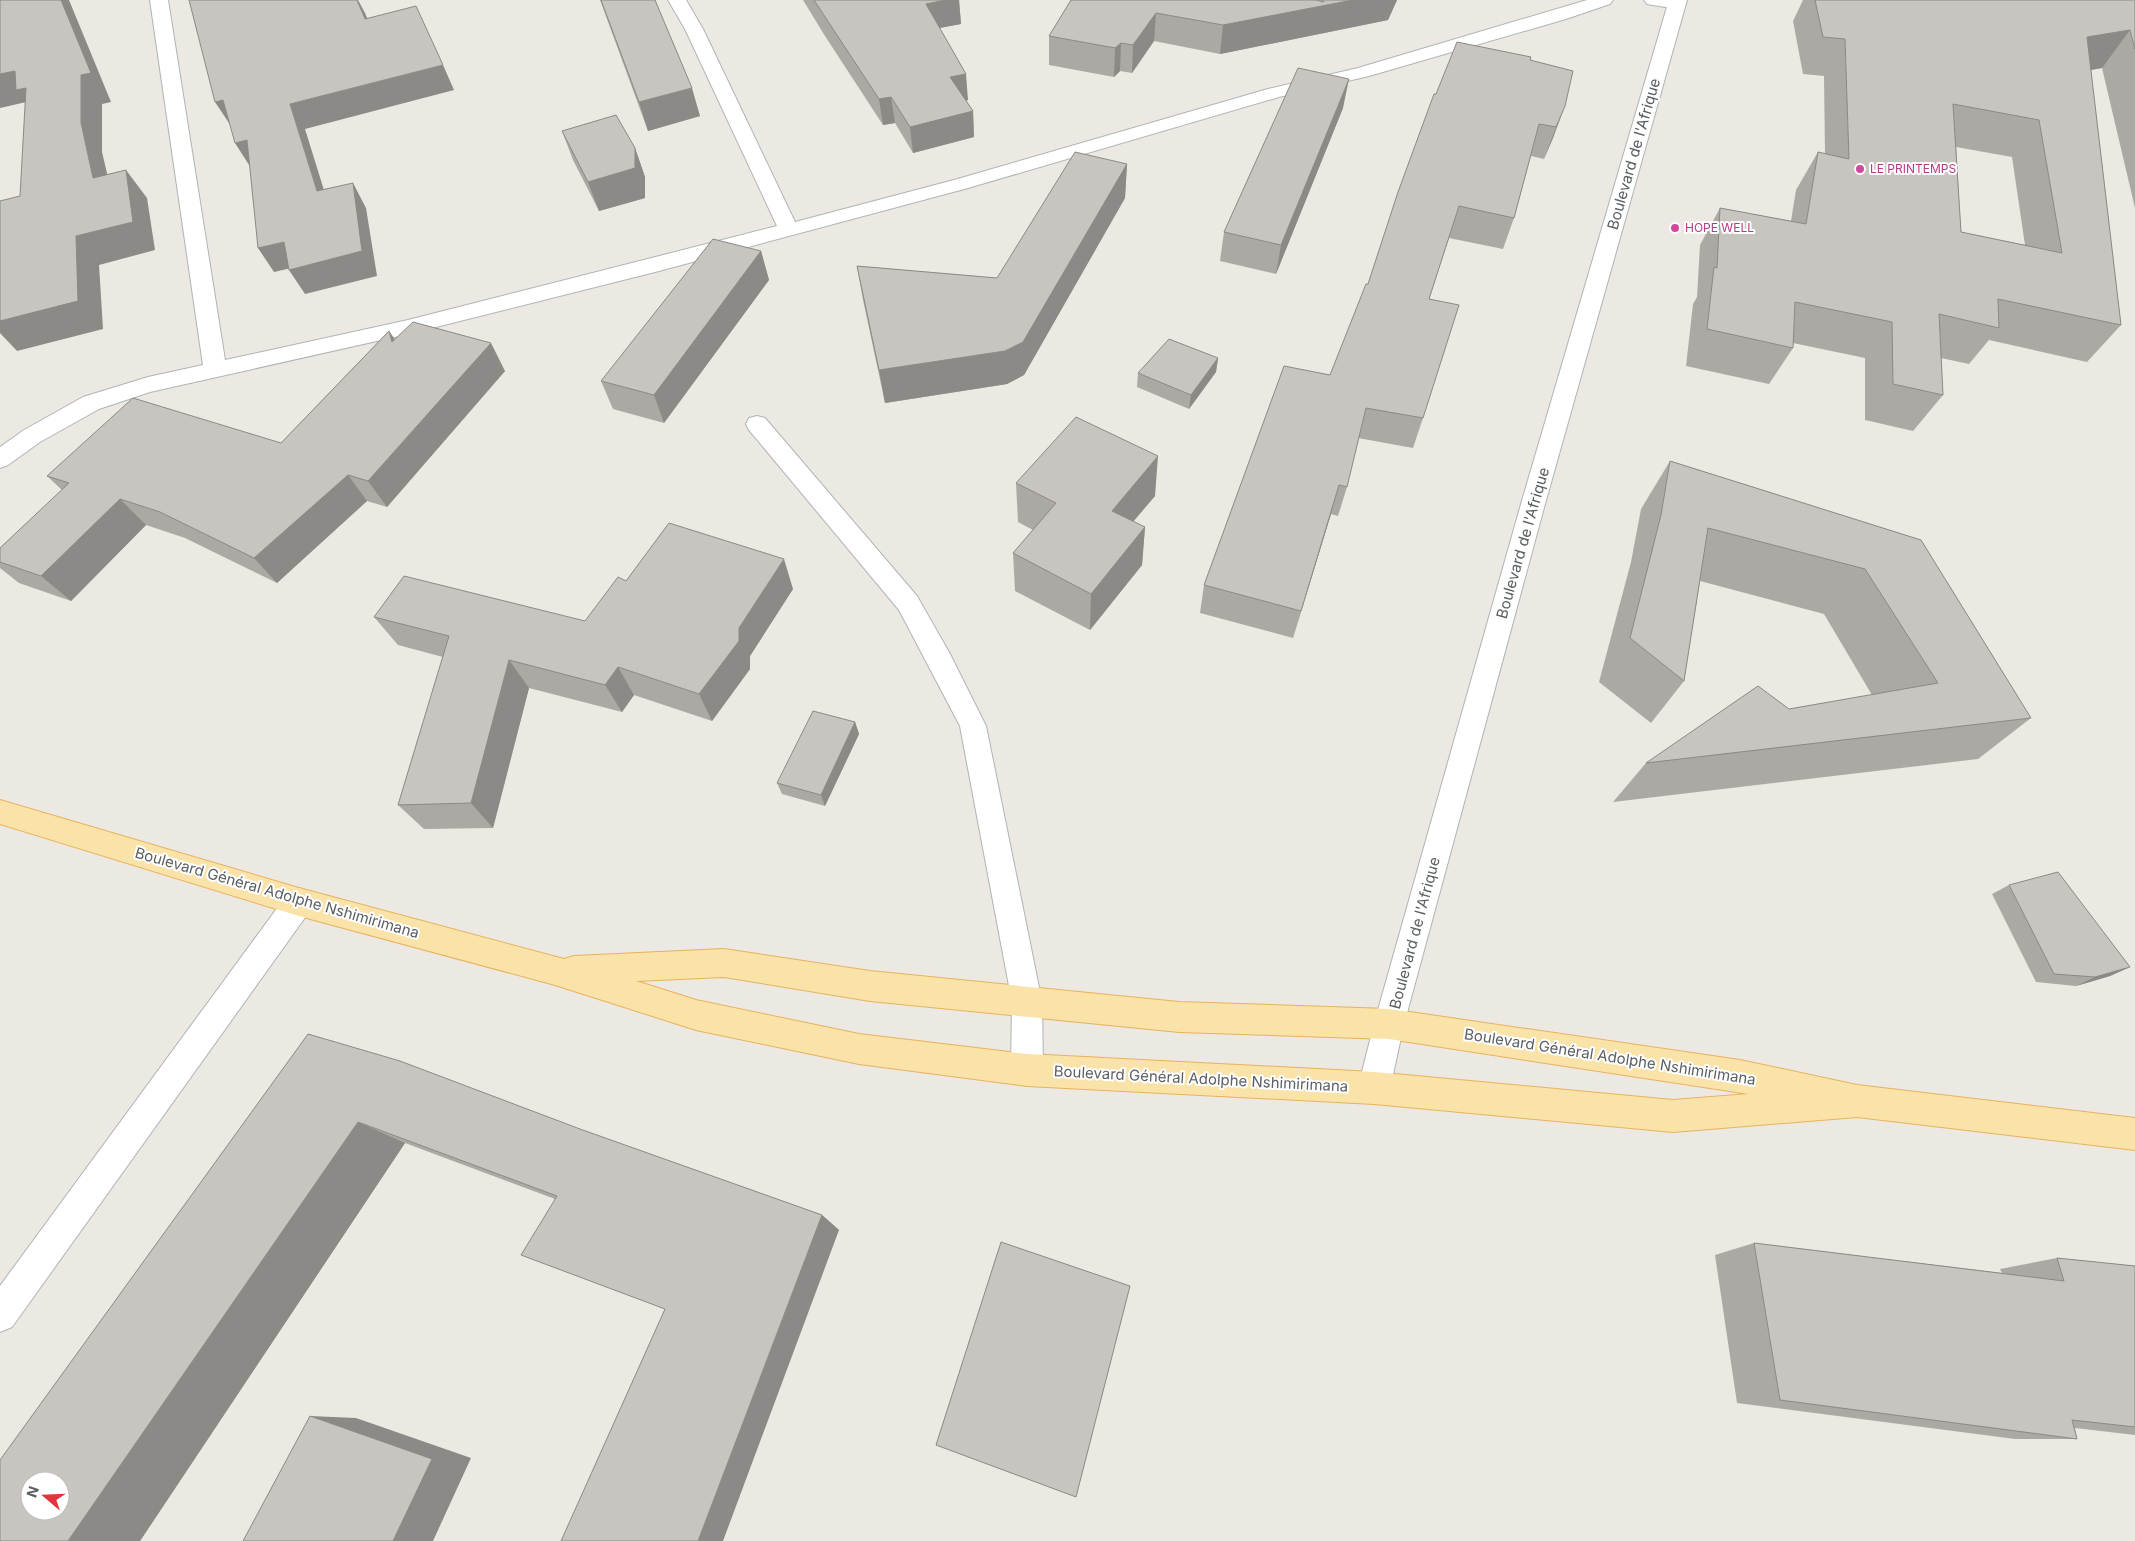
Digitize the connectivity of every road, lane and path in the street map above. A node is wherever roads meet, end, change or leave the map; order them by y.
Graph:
1 (159, 0) edge
2 (677, 0) edge
3 (1604, 0) edge
4 (1653, 0) edge
5 (1678, 2) edge
6 (788, 229) junction
7 (215, 369) junction
8 (757, 424) dead end
9 (0, 459) edge
10 (0, 812) edge
11 (299, 902) junction
12 (555, 971) junction
13 (1027, 1002) junction
14 (1390, 1024) junction
15 (1027, 1070) junction
16 (1374, 1088) junction
17 (1857, 1101) junction
18 (2135, 1134) edge
19 (0, 1314) edge

1 - 7 street
2 - 6 street
3 - 6 street
4 - 5 street
5 - 14 street, Boulevard de l'Afrique
6 - 7 street
7 - 9 street
8 - 13 street
10 - 11 main road, Boulevard Général Adolphe Nshimirimana
11 - 12 main road, Boulevard Général Adolphe Nshimirimana
11 - 19 street
12 - 13 main road, Boulevard Général Adolphe Nshimirimana
12 - 15 main road, Boulevard Général Adolphe Nshimirimana
13 - 14 main road, Boulevard Général Adolphe Nshimirimana
13 - 15 street
14 - 16 street, Boulevard de l'Afrique
14 - 17 main road, Boulevard Général Adolphe Nshimirimana
15 - 16 main road, Boulevard Général Adolphe Nshimirimana
16 - 17 main road, Boulevard Général Adolphe Nshimirimana
17 - 18 main road, Boulevard Général Adolphe Nshimirimana

